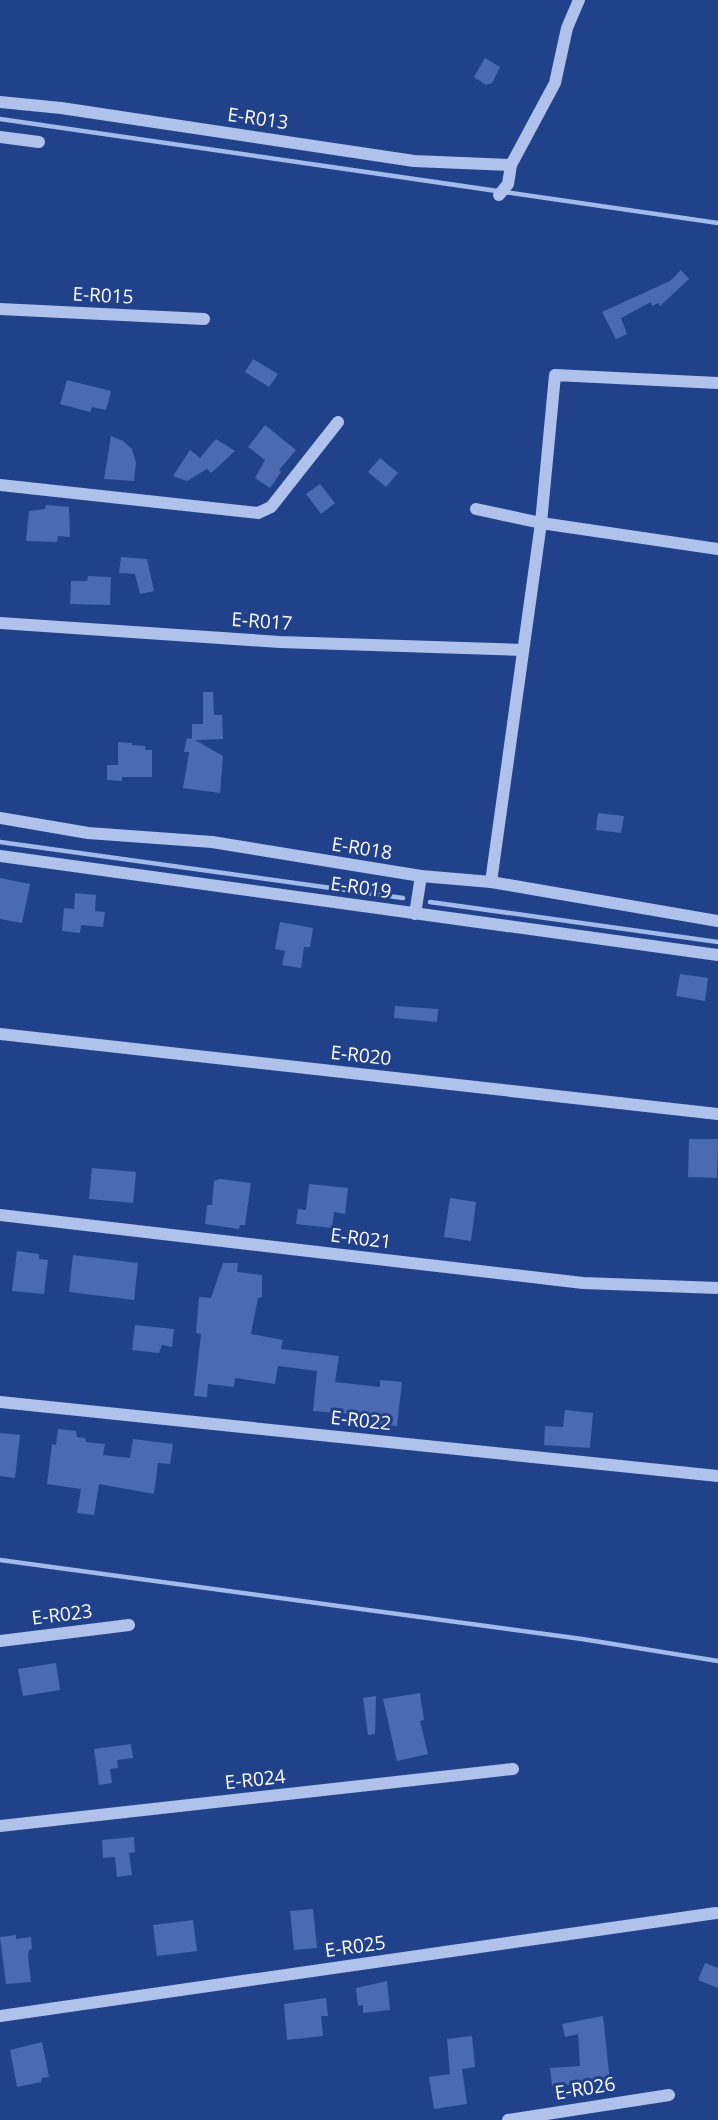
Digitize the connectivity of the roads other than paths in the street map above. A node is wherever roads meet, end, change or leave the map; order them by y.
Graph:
1 (579, 0) edge
2 (0, 102) edge
3 (0, 137) edge
4 (39, 142) dead end
5 (511, 166) junction
6 (499, 195) dead end
7 (0, 309) edge
8 (204, 319) dead end
9 (718, 383) edge
10 (338, 422) dead end
11 (0, 485) edge
12 (476, 509) dead end
13 (541, 523) junction
14 (718, 549) edge
15 (0, 623) edge
16 (523, 650) junction
17 (0, 818) edge
18 (0, 856) edge
19 (421, 876) junction
20 (491, 882) junction
21 (415, 914) junction
22 (718, 921) edge
23 (718, 955) edge
24 (0, 1034) edge
25 (718, 1114) edge
26 (0, 1214) edge
27 (718, 1288) edge
28 (0, 1402) edge
29 (718, 1476) edge
30 (129, 1625) dead end
31 (0, 1641) edge
32 (513, 1769) dead end
33 (0, 1826) edge
34 (716, 1913) dead end
35 (0, 2017) edge
36 (669, 2095) dead end
37 (508, 2120) edge

1 - 5 street
2 - 5 street, E-R013
3 - 4 street
5 - 6 street
7 - 8 street, E-R015
9 - 13 street
10 - 11 street
12 - 13 street
13 - 14 street
13 - 16 street
15 - 16 street, E-R017
16 - 20 street
17 - 19 street, E-R018
18 - 21 street, E-R019
19 - 20 street, E-R018
19 - 21 street
20 - 22 street, E-R018
21 - 23 street, E-R019
24 - 25 street, E-R020
26 - 27 street, E-R021
28 - 29 street, E-R022
30 - 31 street, E-R023
32 - 33 street, E-R024
34 - 35 street, E-R025
36 - 37 street, E-R026

